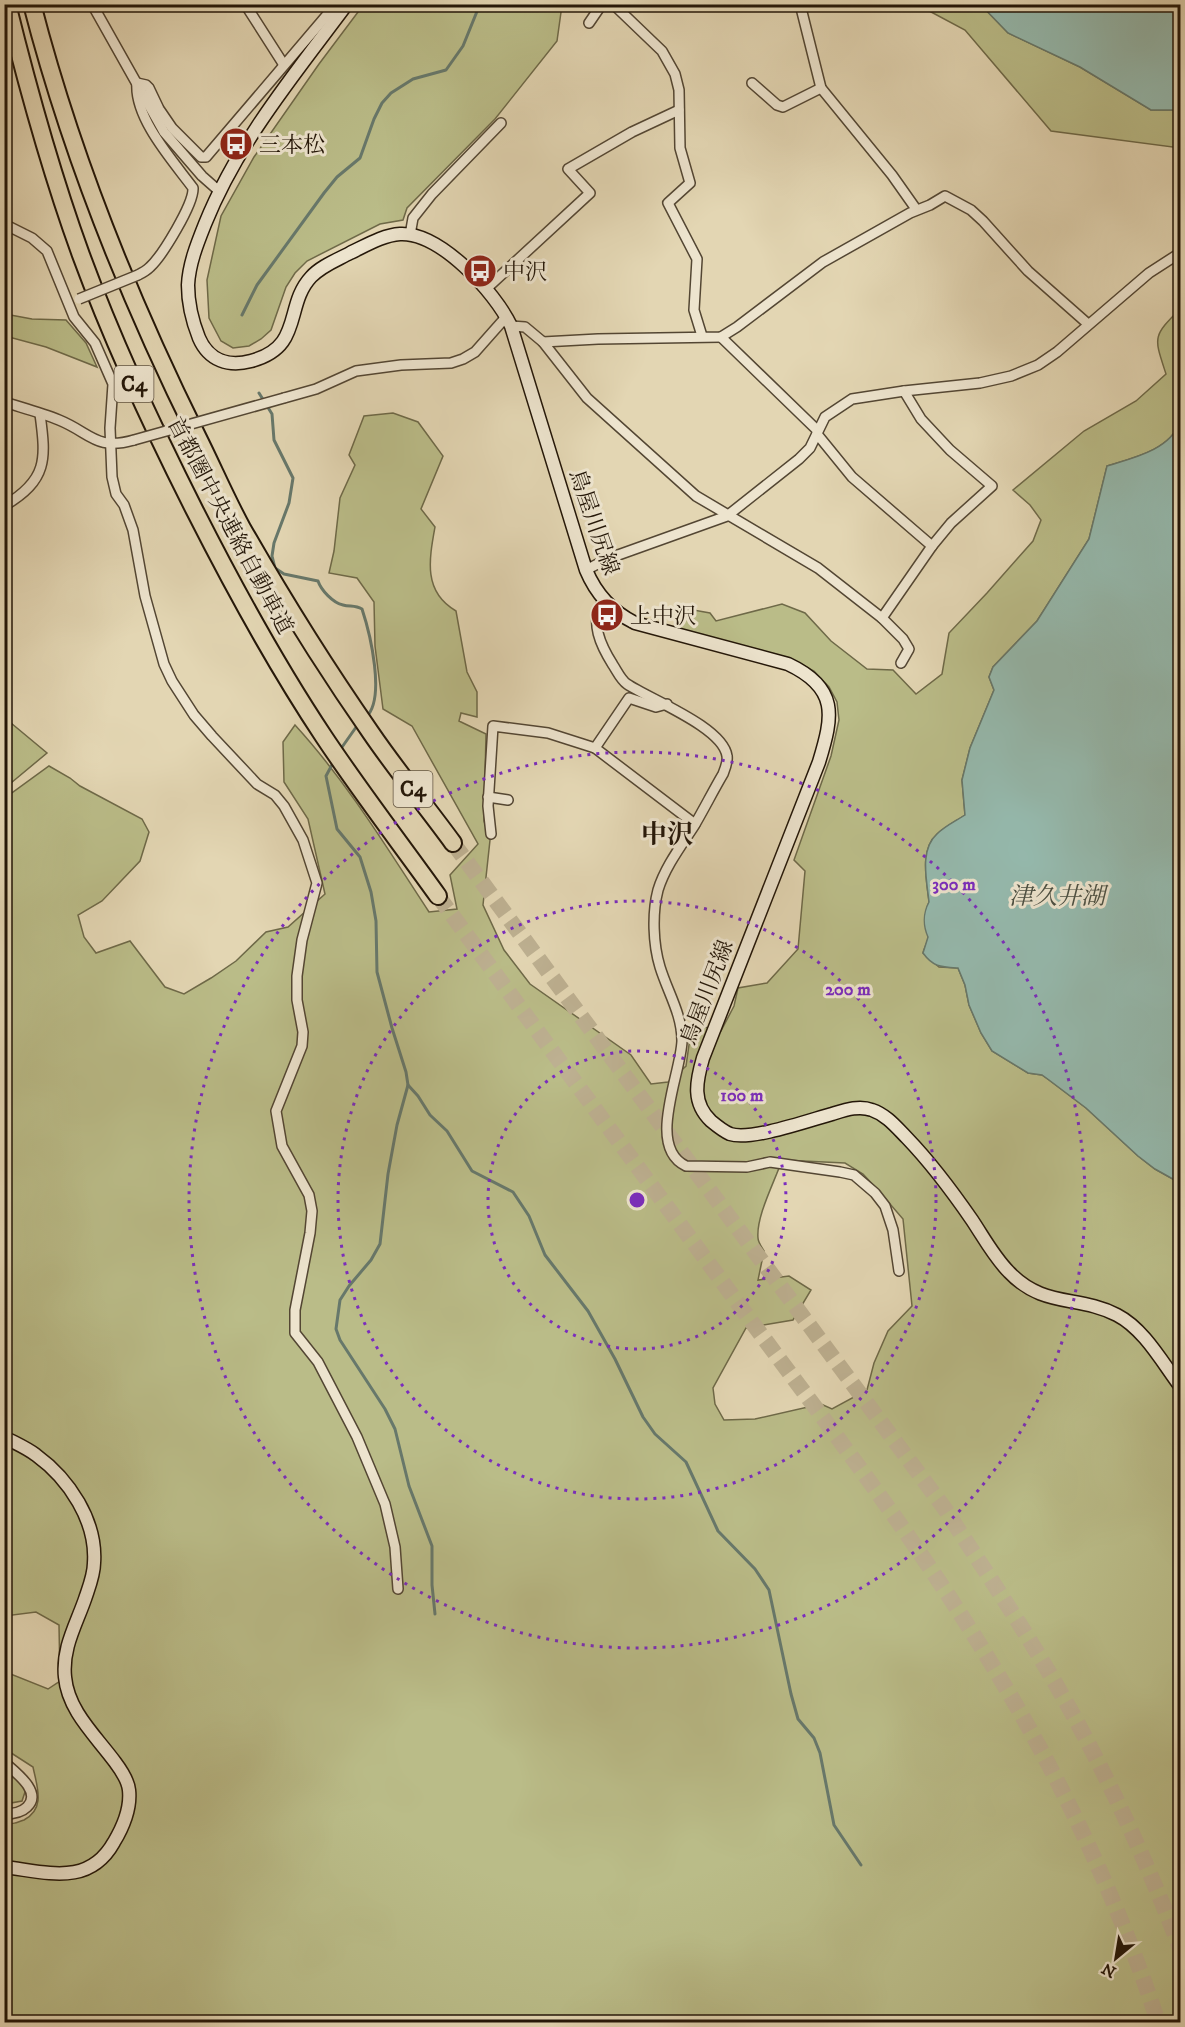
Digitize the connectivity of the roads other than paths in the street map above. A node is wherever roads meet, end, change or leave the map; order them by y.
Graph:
1 (7, 4) edge
2 (32, 4) edge
3 (92, 4) edge
4 (246, 4) edge
5 (347, 4) edge
6 (602, 4) edge
7 (613, 4) edge
8 (800, 4) edge
9 (338, 17) junction
10 (589, 23) dead end
11 (284, 65) junction
12 (137, 83) junction
13 (752, 83) dead end
14 (821, 88) junction
15 (679, 110) junction
16 (501, 123) dead end
17 (219, 191) junction
18 (916, 209) junction
19 (4, 224) edge
20 (410, 234) junction
21 (1180, 253) edge
22 (486, 289) junction
23 (68, 302) junction
24 (508, 322) junction
25 (1088, 324) junction
26 (702, 336) junction
27 (721, 337) junction
28 (543, 342) junction
29 (904, 391) junction
30 (4, 402) edge
31 (40, 414) junction
32 (817, 432) junction
33 (111, 445) junction
34 (4, 506) edge
35 (728, 516) junction
36 (932, 546) junction
37 (586, 570) junction
38 (603, 601) junction
39 (882, 618) junction
40 (901, 663) dead end
41 (667, 705) junction
42 (595, 748) junction
43 (488, 797) junction
44 (508, 800) dead end
45 (695, 824) junction
46 (491, 834) dead end
47 (453, 843) tunnel mouth
48 (438, 896) tunnel mouth
49 (899, 1271) dead end
50 (1180, 1386) edge
51 (4, 1437) edge
52 (398, 1589) dead end
53 (4, 1762) edge
54 (4, 1814) edge
55 (4, 1867) edge

1 - 48 highway, 首都圏中央連絡自動車道 / C4
2 - 47 highway, 首都圏中央連絡自動車道 / C4
3 - 12 street
4 - 11 street
5 - 9 main road
6 - 10 street
7 - 15 street
8 - 14 street
9 - 11 street
9 - 17 main road
11 - 12 street
12 - 17 street
12 - 23 street, bridge
13 - 14 street
14 - 18 street
15 - 22 street
15 - 26 street
16 - 20 street
17 - 20 main road
18 - 25 street
18 - 27 street
19 - 23 street
20 - 22 main road, 鳥屋川尻線
21 - 25 street
22 - 24 main road, 鳥屋川尻線
23 - 33 street
24 - 28 street
24 - 33 street, bridge
24 - 37 main road, 鳥屋川尻線
25 - 29 street
26 - 27 street
26 - 28 street
27 - 32 street
28 - 35 street
29 - 32 street
29 - 36 street
30 - 31 street
31 - 33 street
31 - 34 street
32 - 35 street
32 - 36 street
33 - 52 street
35 - 37 street
35 - 39 street
36 - 39 street
37 - 38 main road, 鳥屋川尻線
38 - 41 street
38 - 50 main road, 鳥屋川尻線
39 - 40 street
41 - 42 street
41 - 45 street
42 - 43 street
42 - 45 street
43 - 44 street
43 - 46 street
45 - 49 street
51 - 55 main road
53 - 54 street

